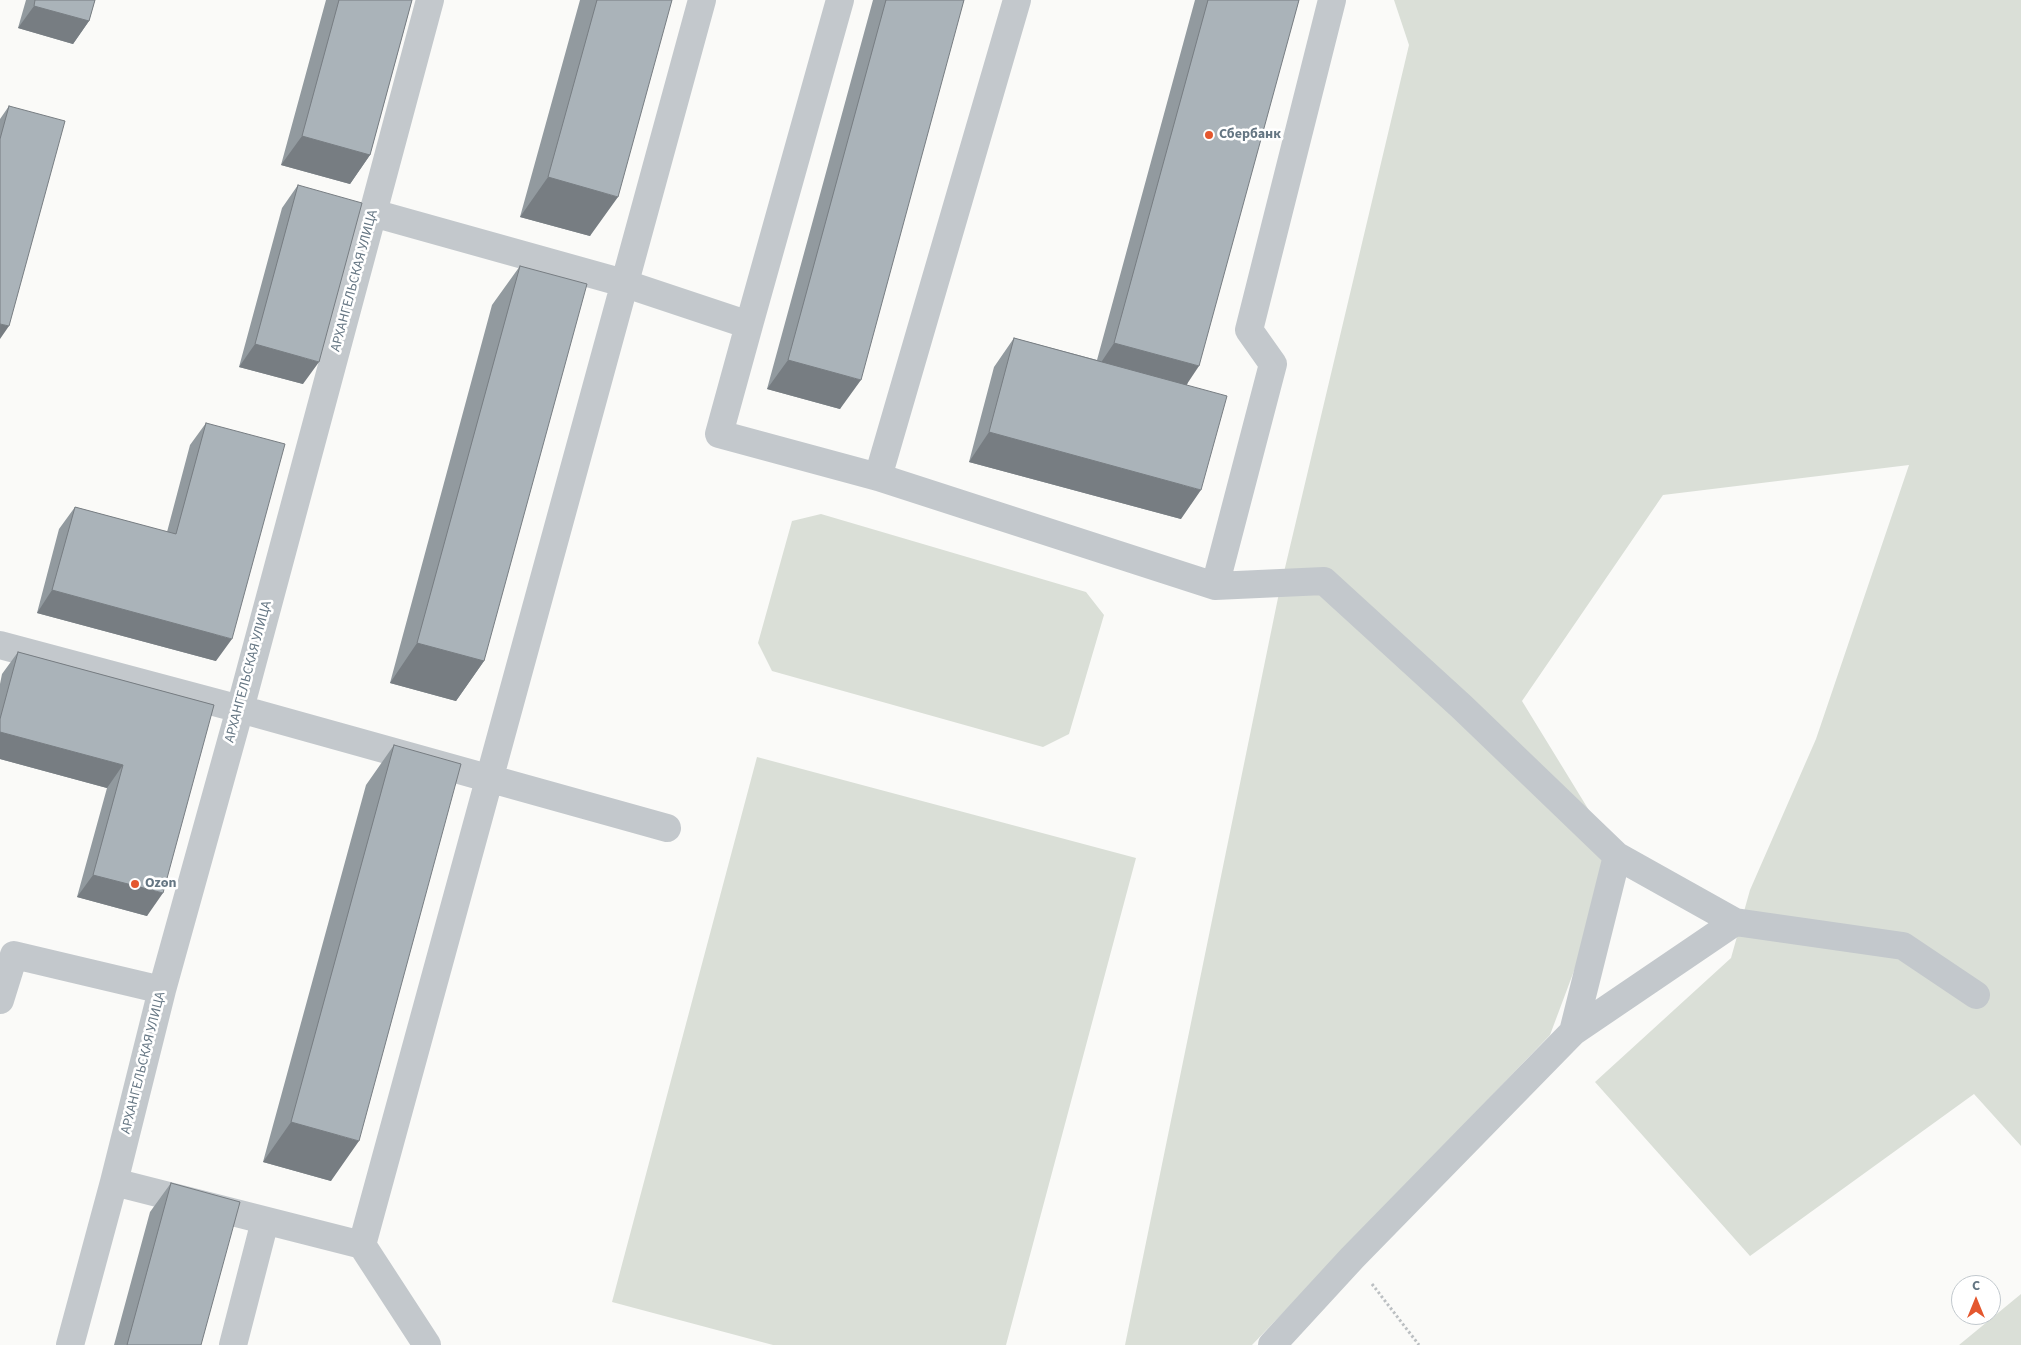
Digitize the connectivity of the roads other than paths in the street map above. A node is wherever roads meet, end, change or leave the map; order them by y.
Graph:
1 (430, 0) edge
2 (702, 0) edge
3 (840, 0) edge
4 (1018, 0) edge
5 (1332, 0) edge
6 (373, 213) junction
7 (625, 284) junction
8 (750, 325) junction
9 (878, 477) junction
10 (1216, 586) junction
11 (0, 645) edge
12 (240, 709) junction
13 (490, 778) junction
14 (667, 828) dead end
15 (1617, 856) junction
16 (1734, 922) junction
17 (162, 990) junction
18 (1976, 995) dead end
19 (0, 1000) edge
20 (1573, 1032) junction
21 (114, 1182) junction
22 (265, 1220) junction
23 (362, 1245) junction
24 (70, 1345) edge
25 (233, 1345) edge
26 (427, 1345) edge
27 (1272, 1345) edge

1 - 6 street, АРХАНГЕЛЬСКАЯ УЛИЦА
2 - 7 street
3 - 8 street
4 - 9 street
5 - 10 street
6 - 7 street
6 - 12 street, АРХАНГЕЛЬСКАЯ УЛИЦА
7 - 8 street
7 - 13 street
8 - 9 street
9 - 10 street
10 - 15 street
11 - 12 street
12 - 13 street
12 - 17 street, АРХАНГЕЛЬСКАЯ УЛИЦА
13 - 14 street
13 - 23 street
15 - 16 street
15 - 20 street
16 - 18 street
16 - 20 street
17 - 19 street
17 - 21 street, АРХАНГЕЛЬСКАЯ УЛИЦА
20 - 27 street
21 - 22 street
21 - 24 street, АРХАНГЕЛЬСКАЯ УЛИЦА
22 - 23 street
22 - 25 street
23 - 26 street

